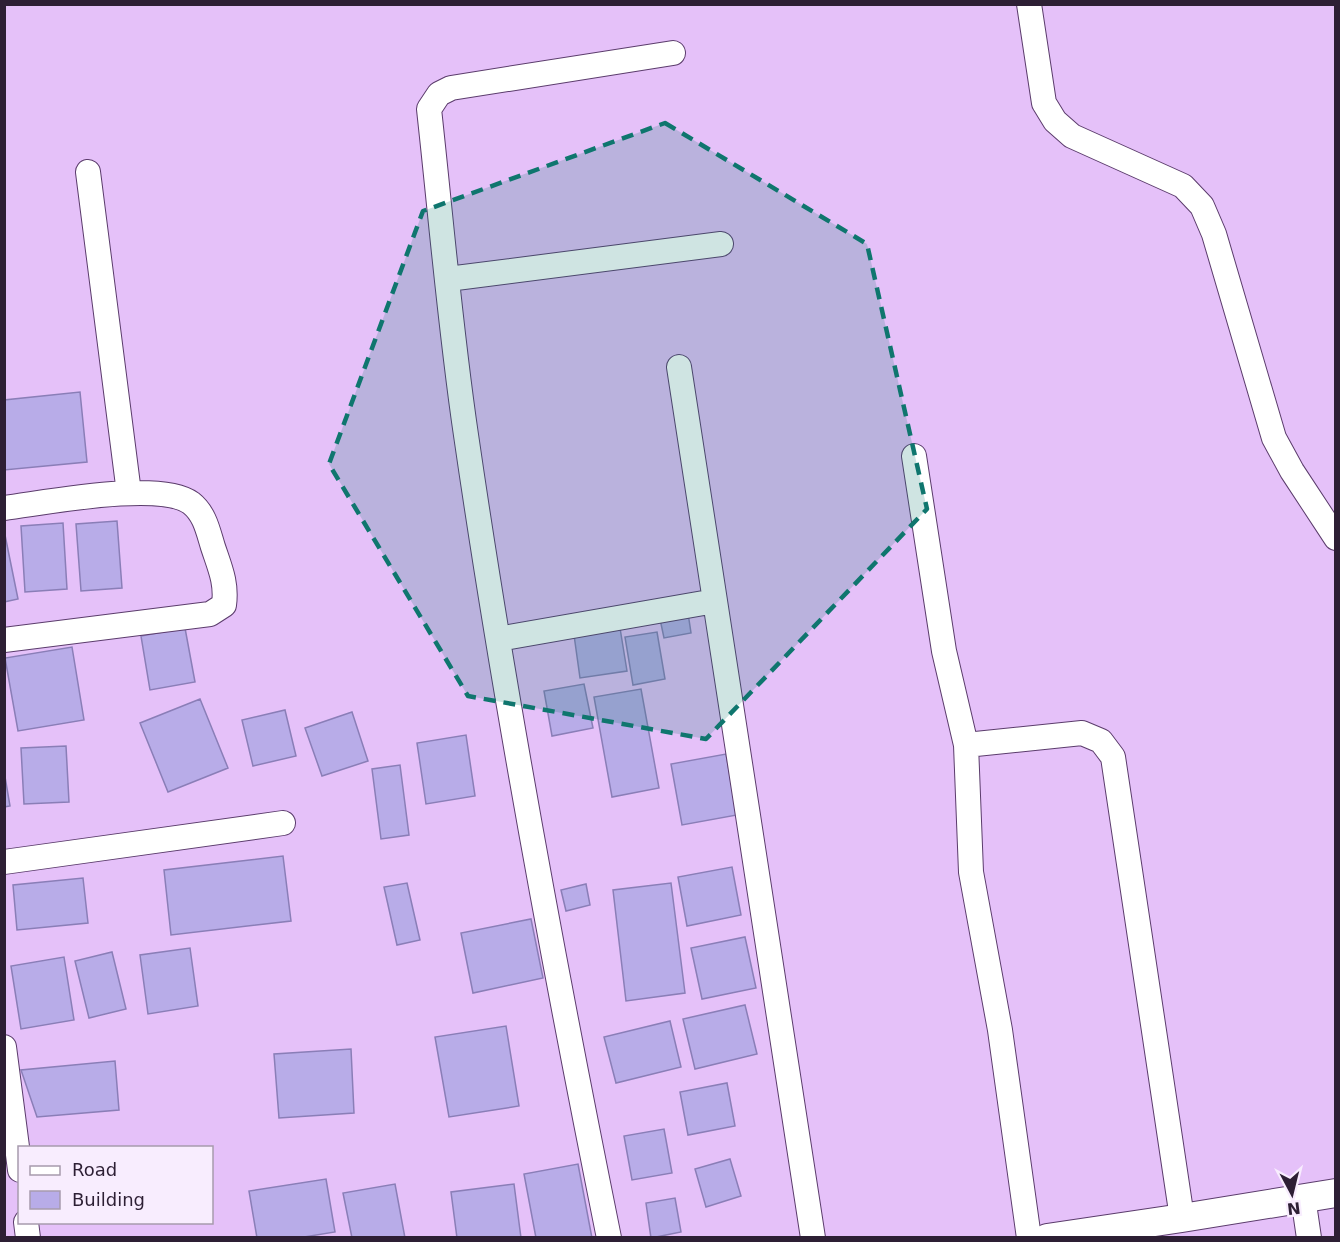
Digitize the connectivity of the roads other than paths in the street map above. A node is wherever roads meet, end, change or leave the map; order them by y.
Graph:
1 (1029, 4) edge
2 (673, 53) dead end
3 (88, 172) dead end
4 (721, 244) dead end
5 (448, 279) junction
6 (679, 367) dead end
7 (914, 456) dead end
8 (129, 493) junction
9 (4, 508) edge
10 (1335, 538) edge
11 (715, 601) junction
12 (498, 639) junction
13 (4, 640) edge
14 (966, 745) junction
15 (283, 823) dead end
16 (4, 862) edge
17 (4, 1047) edge
18 (18, 1155) edge
19 (1335, 1193) edge
20 (1303, 1197) junction
21 (1182, 1218) junction
22 (609, 1238) edge
23 (813, 1238) edge
24 (1029, 1238) edge
25 (1047, 1238) edge
26 (1308, 1238) edge

1 - 10 street
2 - 5 street
3 - 8 street
4 - 5 street
5 - 12 street
6 - 11 street
7 - 14 street
8 - 9 street
8 - 13 street
11 - 12 street
11 - 23 street
12 - 22 street
14 - 21 street
14 - 24 street
15 - 16 street
17 - 18 street
19 - 20 street
20 - 21 street
20 - 26 street
21 - 25 street

